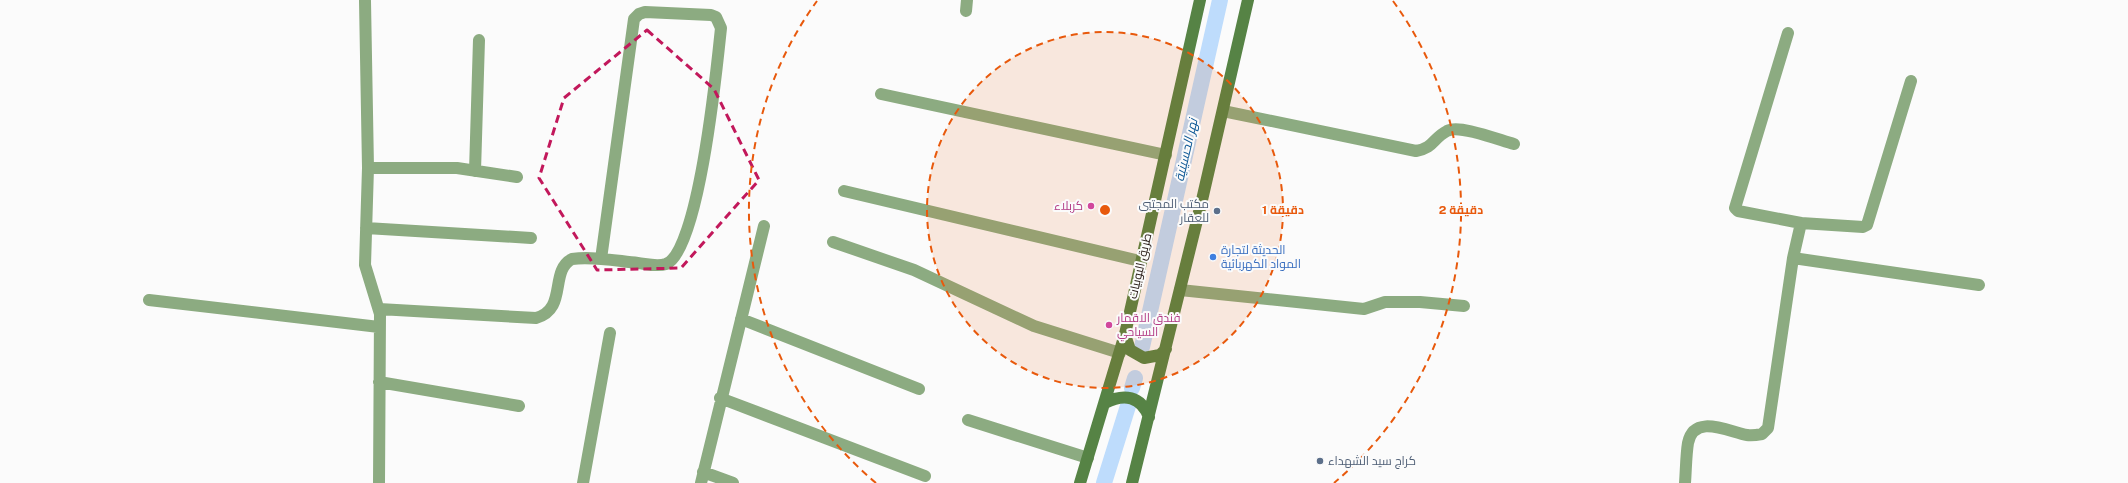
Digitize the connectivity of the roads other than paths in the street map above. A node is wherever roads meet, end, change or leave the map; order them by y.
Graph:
1 (1200, 0) edge
2 (1248, 0) edge
3 (365, 1) edge
4 (1788, 33) dead end
5 (479, 40) dead end
6 (1911, 81) dead end
7 (881, 94) dead end
8 (1223, 111) junction
9 (1514, 144) dead end
10 (1166, 155) junction
11 (368, 168) junction
12 (475, 171) junction
13 (517, 177) dead end
14 (844, 191) dead end
15 (1801, 223) junction
16 (764, 226) dead end
17 (366, 228) junction
18 (532, 238) dead end
19 (833, 242) dead end
20 (1793, 258) junction
21 (601, 259) junction
22 (1140, 261) junction
23 (1979, 285) dead end
24 (1180, 290) junction
25 (149, 300) dead end
26 (1464, 306) dead end
27 (379, 309) junction
28 (740, 319) junction
29 (379, 327) junction
30 (610, 333) dead end
31 (1125, 334) junction
32 (1166, 349) junction
33 (1120, 353) junction
34 (379, 382) junction
35 (919, 389) dead end
36 (720, 398) junction
37 (1105, 403) junction
38 (519, 406) dead end
39 (1149, 417) junction
40 (968, 420) dead end
41 (1088, 458) junction
42 (924, 476) dead end
43 (702, 478) edge
44 (379, 483) edge
45 (583, 483) edge
46 (733, 483) edge
47 (1080, 483) edge
48 (1132, 483) edge
49 (1685, 483) edge

1 - 10 main road, طريق البوبيات
2 - 8 main road
3 - 11 street
4 - 15 street
5 - 12 street
6 - 15 street
7 - 10 street
8 - 9 street
8 - 24 main road
10 - 22 main road, طريق البوبيات
11 - 12 street
11 - 17 street
12 - 13 street
14 - 22 street
15 - 20 street
16 - 28 street
17 - 18 street
17 - 27 street
19 - 33 street
20 - 23 street
20 - 49 street
21 - 21 street
21 - 27 street
22 - 31 main road, طريق البوبيات
24 - 26 street
24 - 32 main road
25 - 29 street
27 - 29 street
28 - 35 street
28 - 36 street
29 - 34 street
30 - 45 street
31 - 32 main road
31 - 33 main road, طريق البوبيات
32 - 39 main road
33 - 37 main road, طريق البوبيات
34 - 38 street
34 - 44 street
36 - 42 street
36 - 43 street
37 - 39 main road
37 - 41 main road, طريق البوبيات
39 - 48 main road
40 - 41 street
41 - 47 main road, طريق البوبيات
43 - 46 street

